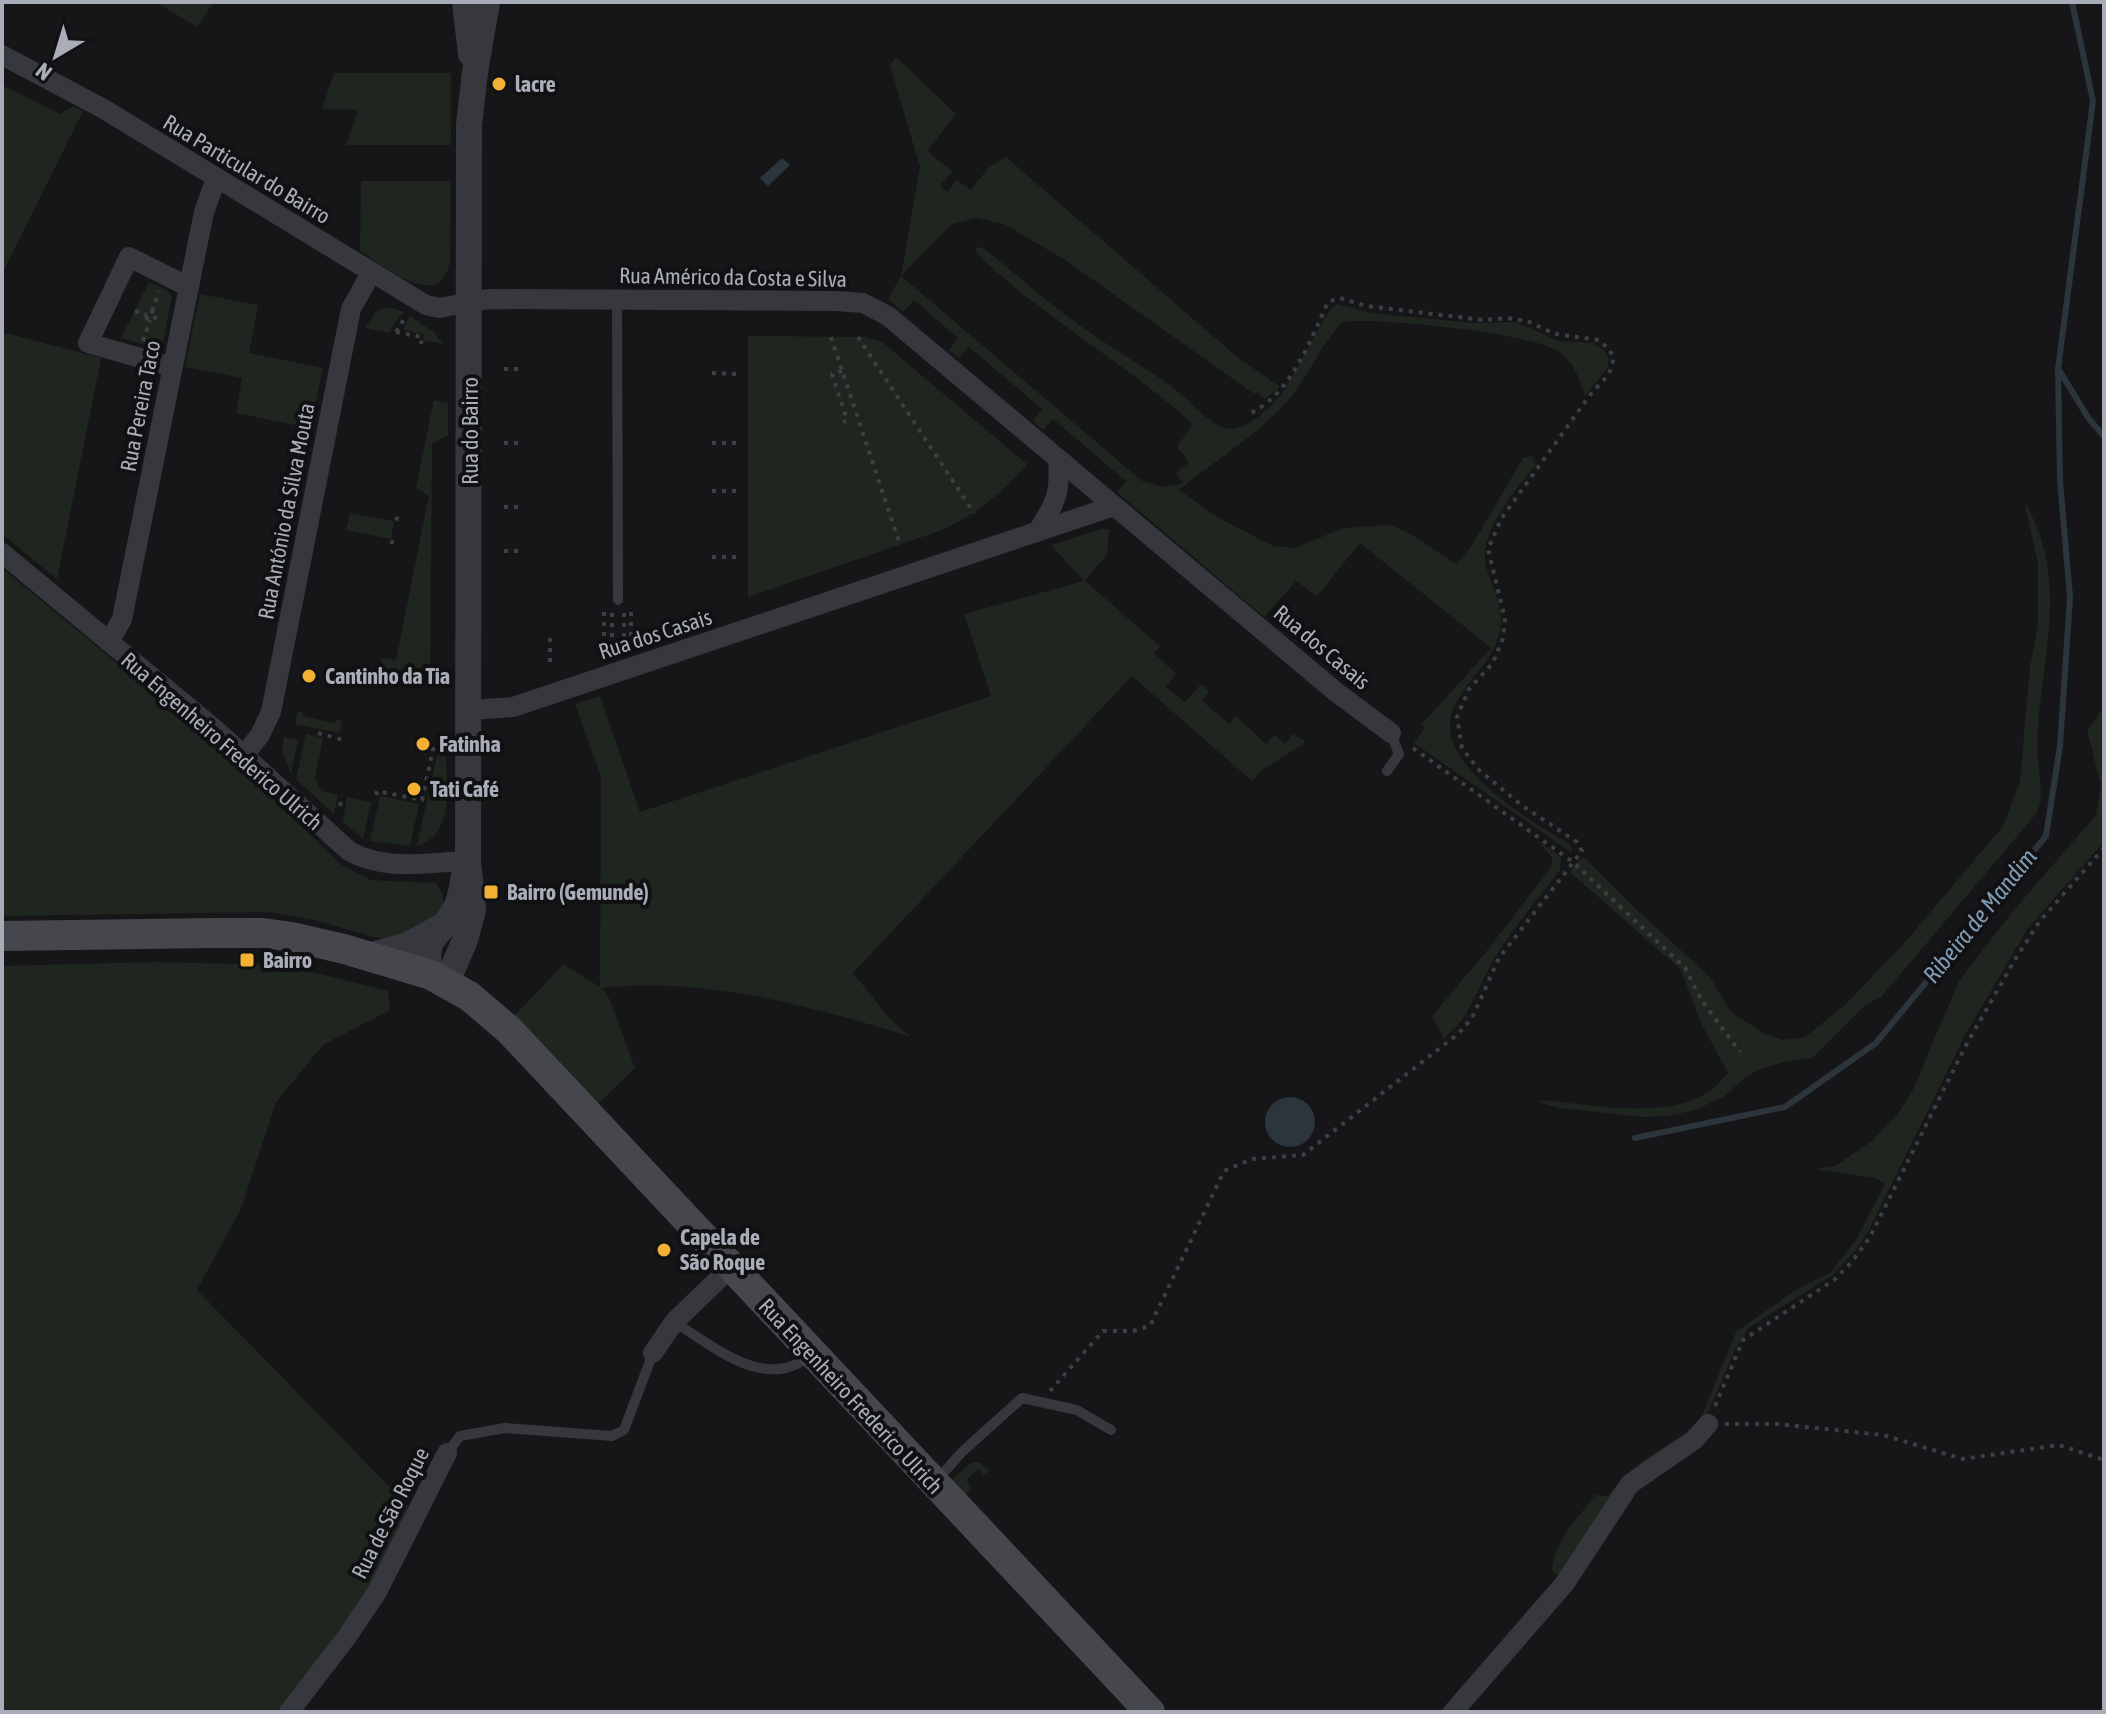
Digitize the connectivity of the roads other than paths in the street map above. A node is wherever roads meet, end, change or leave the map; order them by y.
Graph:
1 (465, 2) edge
2 (487, 2) edge
3 (2, 55) edge
4 (475, 72) junction
5 (216, 179) junction
6 (371, 273) junction
7 (189, 287) junction
8 (617, 300) junction
9 (470, 302) junction
10 (172, 367) junction
11 (1058, 460) junction
12 (1114, 506) junction
13 (1037, 532) junction
14 (2, 553) edge
15 (618, 606) road end
16 (109, 642) junction
17 (468, 710) junction
18 (1391, 733) joint
19 (244, 755) junction
20 (1387, 771) dead end
21 (468, 861) junction
22 (444, 925) junction
23 (2, 936) edge
24 (368, 956) junction
25 (439, 978) junction
26 (730, 1268) junction
27 (674, 1322) junction
28 (653, 1353) joint
29 (811, 1354) junction
30 (1708, 1424) road end
31 (1111, 1430) dead end
32 (447, 1453) joint
33 (933, 1483) junction
34 (289, 1712) edge
35 (1150, 1712) edge
36 (1453, 1712) edge

1 - 4 street
2 - 4 street, Rua do Bairro
3 - 5 street, Rua Particular do Bairro
4 - 9 street, Rua do Bairro
5 - 6 street, Rua Particular do Bairro
5 - 7 street, Rua Pereira Taco
6 - 9 street, Rua Particular do Bairro
6 - 19 street, Rua António da Silva Mouta
7 - 10 street, Rua Pereira Taco
7 - 10 street
8 - 9 street, Rua Américo da Costa e Silva
8 - 11 street, Rua Américo da Costa e Silva
8 - 15 lane
9 - 17 street, Rua do Bairro
10 - 16 street, Rua Pereira Taco
11 - 12 street, Rua Américo da Costa e Silva
11 - 13 street
12 - 13 street, Rua dos Casais
12 - 18 street, Rua dos Casais
13 - 17 street, Rua dos Casais
14 - 16 street, Rua Engenheiro Frederico Ulrich
16 - 19 street, Rua Engenheiro Frederico Ulrich
17 - 21 street, Rua do Bairro
18 - 20 lane
19 - 21 street, Rua Engenheiro Frederico Ulrich
21 - 22 street, Rua do Bairro
21 - 25 street, Rua do Bairro
22 - 24 street
22 - 25 street, Rua do Bairro
23 - 24 main road, Rua Engenheiro Frederico Ulrich
24 - 25 main road, Rua Engenheiro Frederico Ulrich
25 - 26 main road, Rua Engenheiro Frederico Ulrich
26 - 27 street, Rua de São Roque
26 - 29 main road, Rua Engenheiro Frederico Ulrich
27 - 28 street, Rua de São Roque
27 - 29 lane
28 - 32 lane, Rua de São Roque
29 - 33 main road, Rua Engenheiro Frederico Ulrich
30 - 36 street
31 - 33 lane
32 - 34 street, Rua de São Roque
33 - 35 main road, Rua Engenheiro Frederico Ulrich

